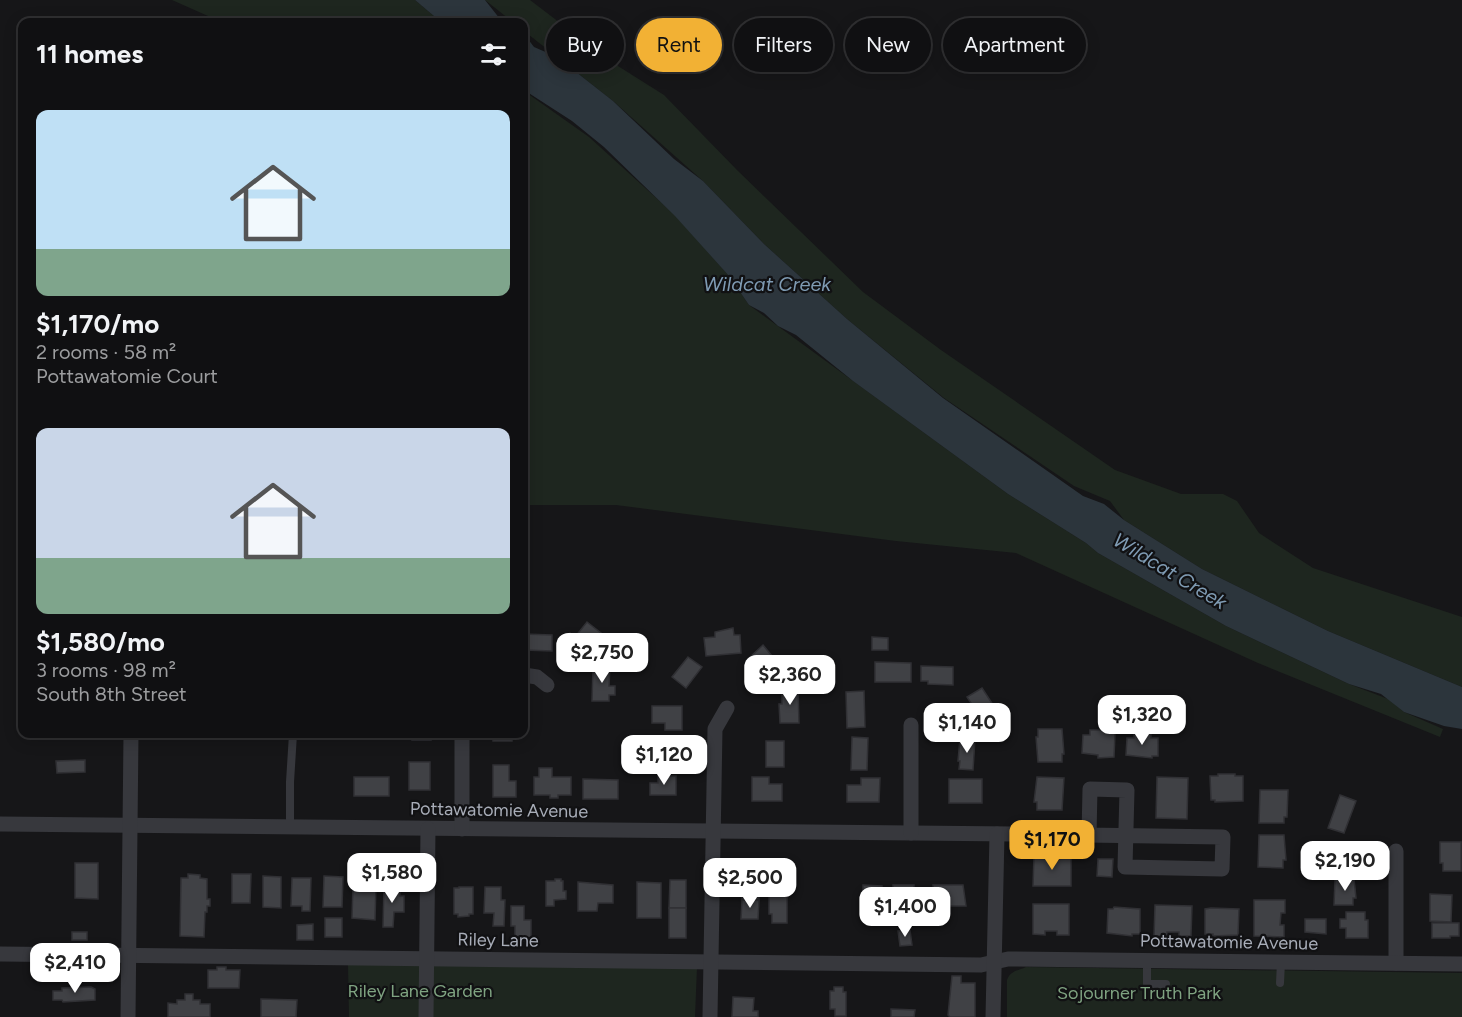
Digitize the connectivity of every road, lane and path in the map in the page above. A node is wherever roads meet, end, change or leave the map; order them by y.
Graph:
1 (528, 676) edge
2 (547, 685) dead end
3 (727, 708) dead end
4 (911, 725) dead end
5 (131, 738) edge
6 (293, 738) edge
7 (462, 738) edge
8 (0, 824) edge
9 (130, 826) junction
10 (290, 827) junction
11 (428, 829) junction
12 (462, 829) junction
13 (714, 831) junction
14 (911, 833) junction
15 (997, 834) junction
16 (1089, 835) junction
17 (1125, 836) junction
18 (1396, 851) dead end
19 (0, 954) edge
20 (128, 955) junction
21 (426, 959) junction
22 (1147, 960) junction
23 (995, 962) junction
24 (1281, 962) junction
25 (711, 963) junction
26 (1396, 963) junction
27 (1462, 964) edge
28 (1280, 983) dead end
29 (1166, 984) dead end
30 (128, 1017) edge
31 (426, 1017) edge
32 (710, 1017) edge
33 (993, 1017) edge

1 - 2 street
3 - 13 street
4 - 14 street
5 - 9 street
6 - 10 lane
7 - 12 street
8 - 9 street, Pottawatomie Avenue
9 - 10 street, Pottawatomie Avenue
9 - 20 street
10 - 11 street, Pottawatomie Avenue
11 - 12 street, Pottawatomie Avenue
11 - 21 street
12 - 13 street, Pottawatomie Avenue
13 - 14 street, Pottawatomie Avenue
13 - 25 street
14 - 15 street, Pottawatomie Avenue
15 - 16 street, Pottawatomie Avenue
15 - 23 street
16 - 17 street, Pottawatomie Avenue
16 - 17 street
17 - 17 street
18 - 26 street
19 - 20 street, Riley Lane
20 - 21 street, Riley Lane
20 - 30 street
21 - 25 street, Riley Lane
21 - 31 street
22 - 23 street, Pottawatomie Avenue
22 - 24 street, Pottawatomie Avenue
22 - 29 lane
23 - 25 street, Riley Lane
23 - 33 street
24 - 26 street, Pottawatomie Avenue
24 - 28 lane
25 - 32 street
26 - 27 street, Pottawatomie Avenue

